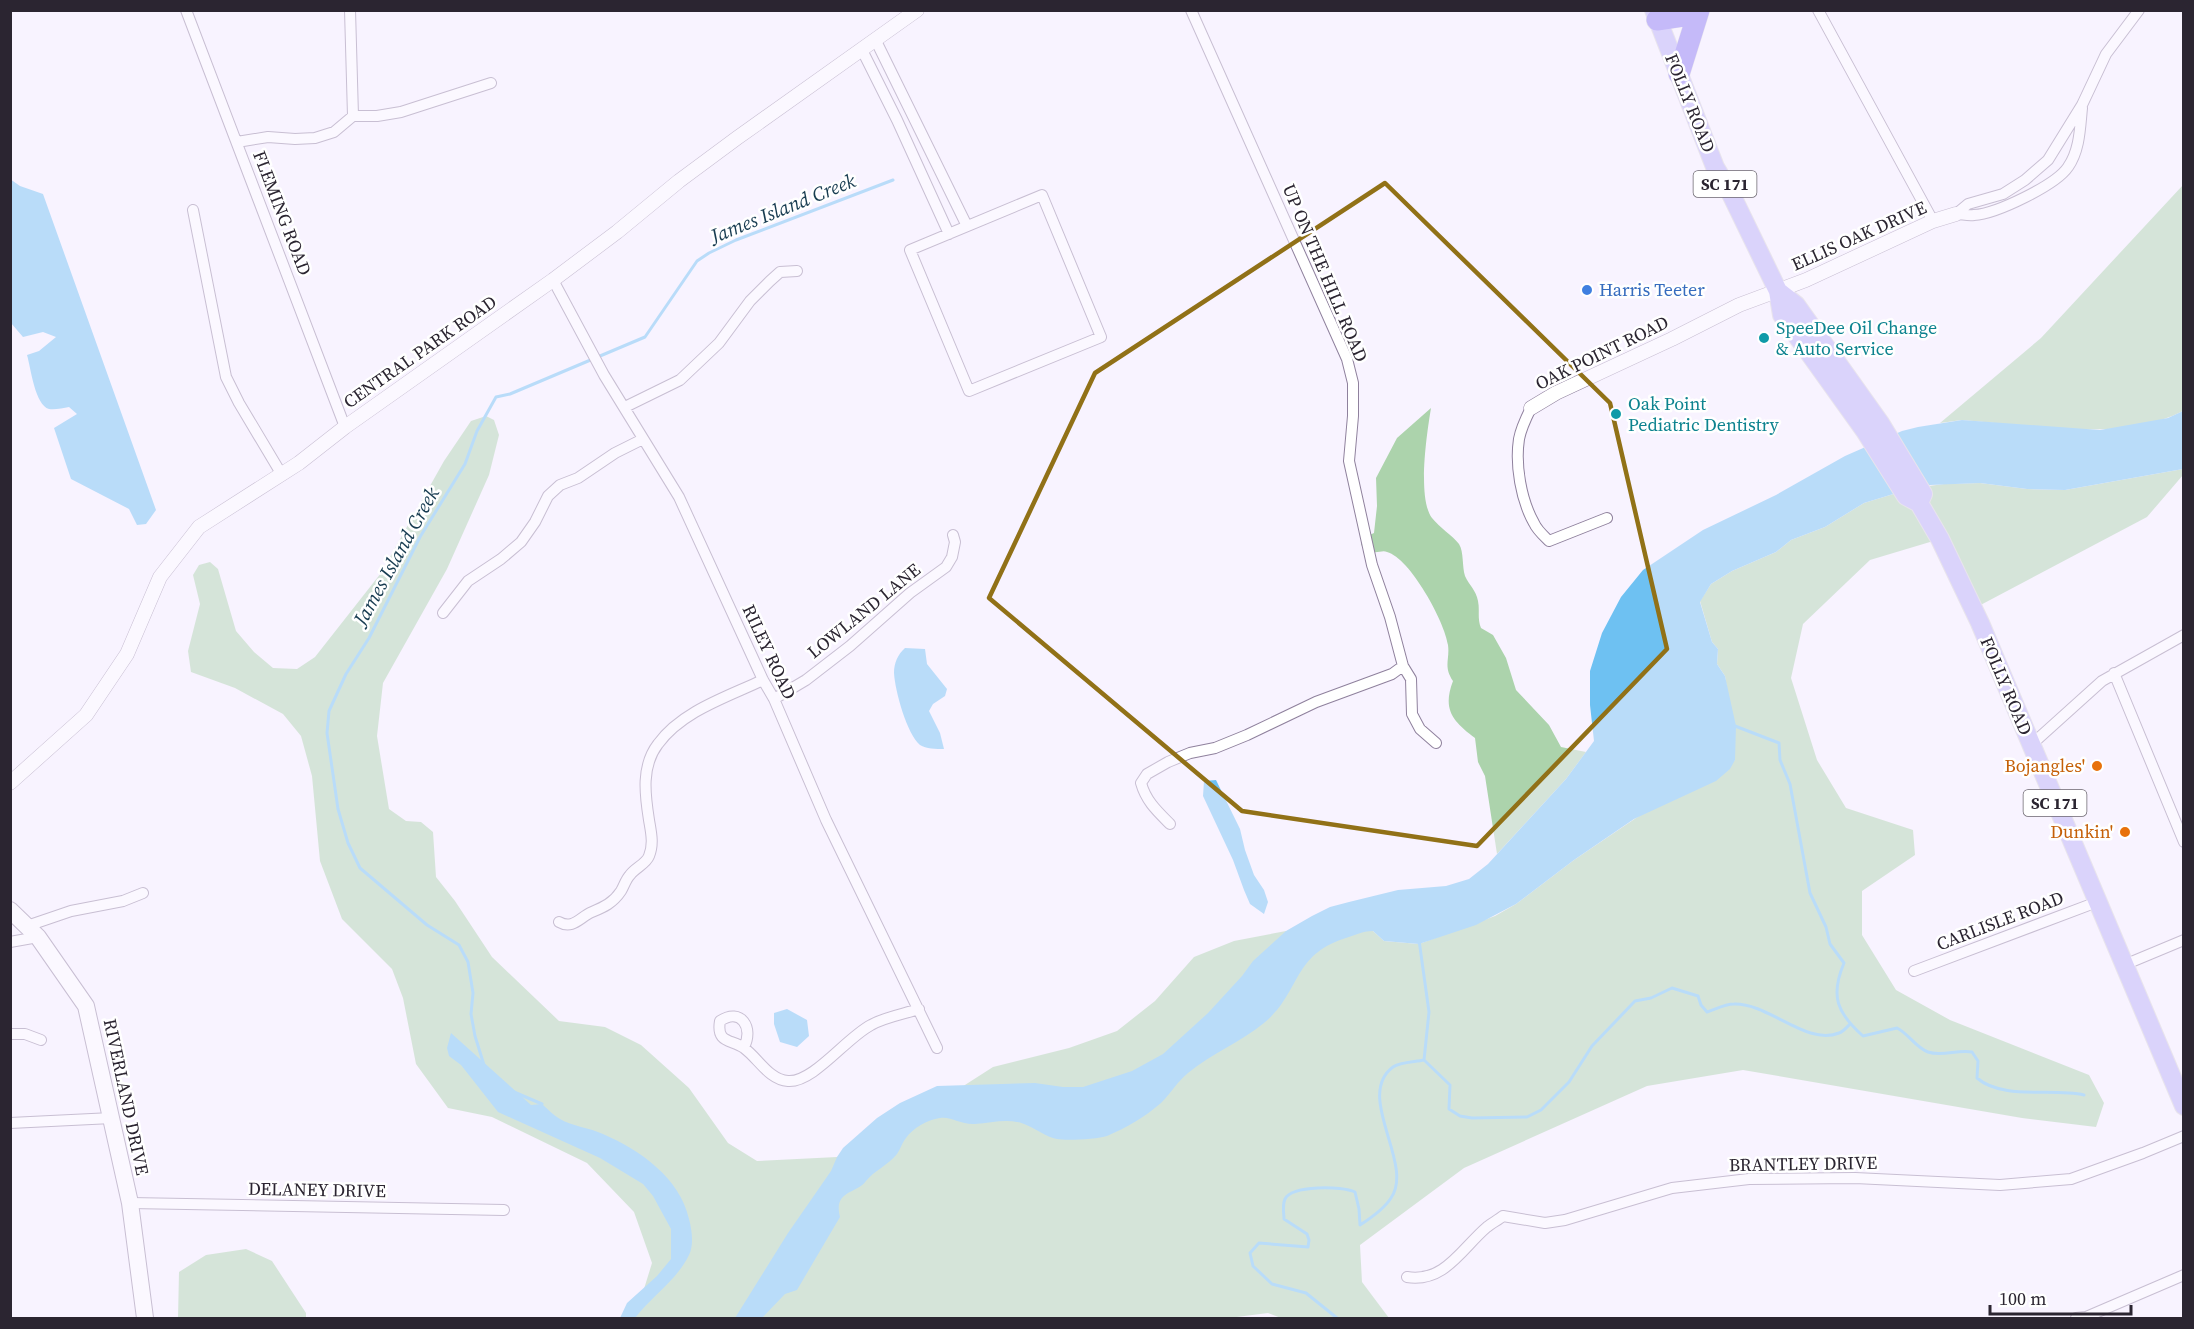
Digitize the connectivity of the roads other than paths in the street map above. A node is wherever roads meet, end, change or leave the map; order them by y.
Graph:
1 (186, 10) edge
2 (350, 10) edge
3 (917, 10) edge
4 (1191, 10) edge
5 (1689, 10) edge
6 (1699, 10) edge
7 (1818, 10) edge
8 (2139, 10) edge
9 (1655, 15) edge
10 (876, 41) junction
11 (862, 50) junction
12 (1679, 74) junction
13 (491, 83) dead end
14 (2082, 105) junction
15 (353, 116) junction
16 (237, 142) junction
17 (193, 210) dead end
18 (1956, 214) junction
19 (1933, 221) junction
20 (967, 226) junction
21 (949, 234) junction
22 (796, 271) dead end
23 (553, 280) junction
24 (1778, 291) junction
25 (625, 407) junction
26 (1532, 408) joint
27 (345, 428) junction
28 (643, 439) junction
29 (282, 475) junction
30 (1607, 518) dead end
31 (953, 535) dead end
32 (443, 613) dead end
33 (2184, 635) edge
34 (1403, 666) junction
35 (2114, 673) junction
36 (763, 680) junction
37 (774, 699) junction
38 (1436, 743) dead end
39 (2031, 745) junction
40 (10, 783) edge
41 (1170, 824) dead end
42 (2184, 842) edge
43 (143, 893) dead end
44 (2097, 902) junction
45 (10, 910) edge
46 (560, 922) dead end
47 (33, 932) junction
48 (2184, 940) edge
49 (10, 942) edge
50 (2124, 965) junction
51 (1914, 971) dead end
52 (919, 1009) junction
53 (10, 1034) edge
54 (41, 1040) dead end
55 (744, 1047) dead end
56 (937, 1048) dead end
57 (2184, 1106) edge
58 (112, 1118) junction
59 (10, 1123) edge
60 (2184, 1136) edge
61 (130, 1203) junction
62 (504, 1210) dead end
63 (2184, 1275) edge
64 (1407, 1277) dead end
65 (145, 1318) edge
66 (2083, 1318) edge

1 - 16 street, FLEMING ROAD
2 - 15 street
3 - 10 street, CENTRAL PARK ROAD
4 - 34 street, UP ON THE HILL ROAD
5 - 9 highway
6 - 12 highway
7 - 19 street
8 - 14 street, ELLIS OAK DRIVE
9 - 12 main road, FOLLY ROAD / SC 171
10 - 11 street, CENTRAL PARK ROAD
10 - 20 street
11 - 21 street
11 - 23 street, CENTRAL PARK ROAD
12 - 24 main road, FOLLY ROAD / SC 171
13 - 15 street
14 - 18 street, ELLIS OAK DRIVE
14 - 18 street, ELLIS OAK DRIVE
15 - 16 street
16 - 27 street, FLEMING ROAD
17 - 29 street
18 - 19 street, ELLIS OAK DRIVE
19 - 24 street, ELLIS OAK DRIVE
20 - 21 street
20 - 21 street
22 - 25 street
23 - 25 street, RILEY ROAD
23 - 27 street, CENTRAL PARK ROAD
24 - 26 street, OAK POINT ROAD
24 - 39 main road, FOLLY ROAD / SC 171
25 - 28 street, RILEY ROAD
26 - 30 street, OAK POINT ROAD
27 - 29 street, CENTRAL PARK ROAD
28 - 32 street
28 - 36 street, RILEY ROAD
29 - 40 street, CENTRAL PARK ROAD
31 - 37 street, LOWLAND LANE
33 - 35 street
34 - 38 street, UP ON THE HILL ROAD
34 - 41 street
35 - 39 street
35 - 42 street
36 - 37 street, RILEY ROAD
36 - 46 street
37 - 52 street, RILEY ROAD
39 - 44 main road, FOLLY ROAD / SC 171
43 - 47 street
44 - 50 main road, FOLLY ROAD / SC 171
44 - 51 street, CARLISLE ROAD
45 - 47 main road, RIVERLAND DRIVE
47 - 49 street
47 - 58 main road, RIVERLAND DRIVE
48 - 50 street
50 - 57 main road, FOLLY ROAD / SC 171
52 - 55 street
52 - 56 street, RILEY ROAD
53 - 54 street
58 - 59 street
58 - 61 main road, RIVERLAND DRIVE
60 - 64 street, BRANTLEY DRIVE
61 - 62 street, DELANEY DRIVE
61 - 65 main road, RIVERLAND DRIVE
63 - 66 street

